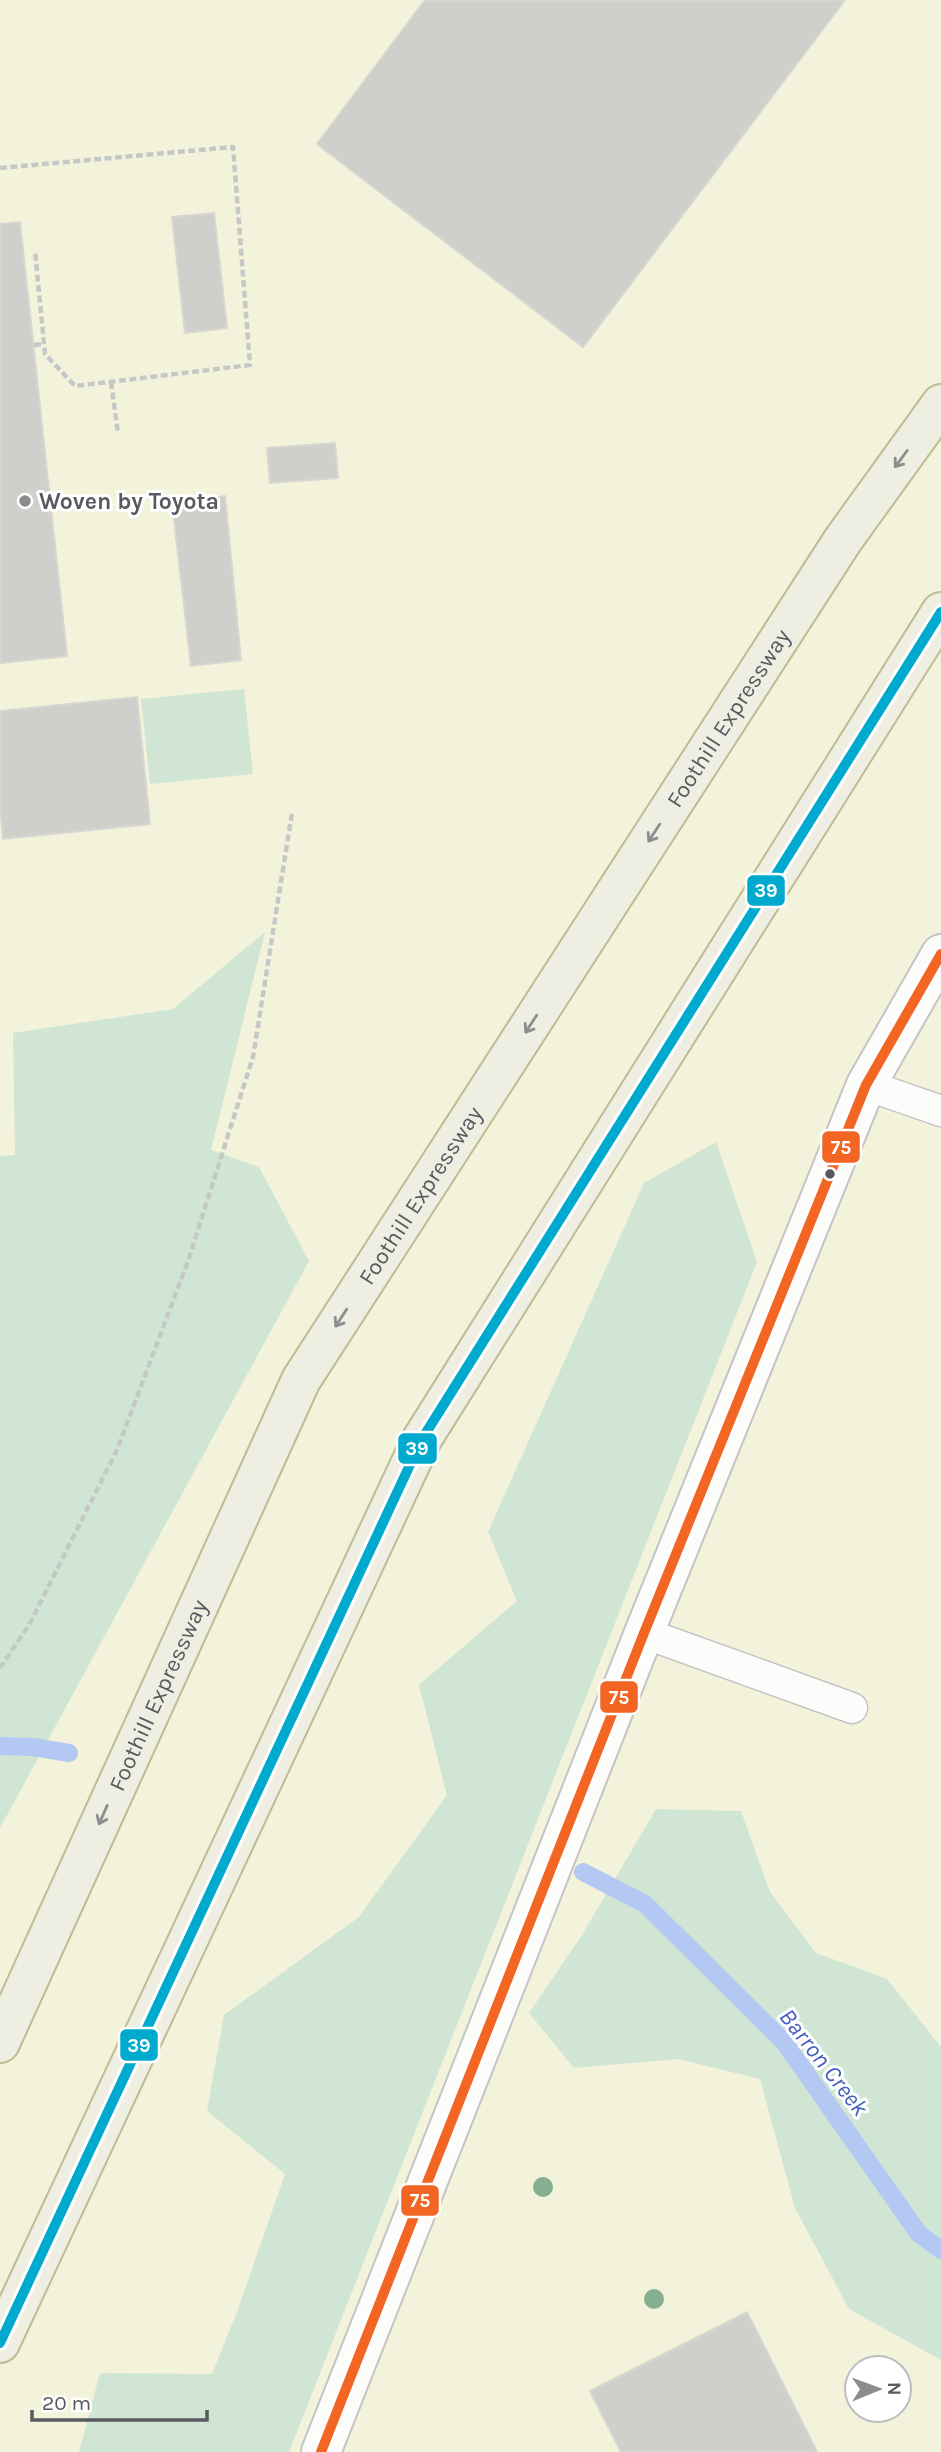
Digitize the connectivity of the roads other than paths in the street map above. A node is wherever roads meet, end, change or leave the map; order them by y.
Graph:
1 (941, 404) edge
2 (941, 612) edge
3 (941, 954) edge
4 (866, 1085) junction
5 (941, 1111) edge
6 (644, 1633) junction
7 (852, 1708) dead end
8 (0, 2042) edge
9 (0, 2343) edge
10 (321, 2452) edge

1 -> 8 highway, Foothill Expressway
2 - 9 highway
3 - 4 street
4 - 5 lane
4 - 6 street
6 - 7 lane
6 - 10 street

